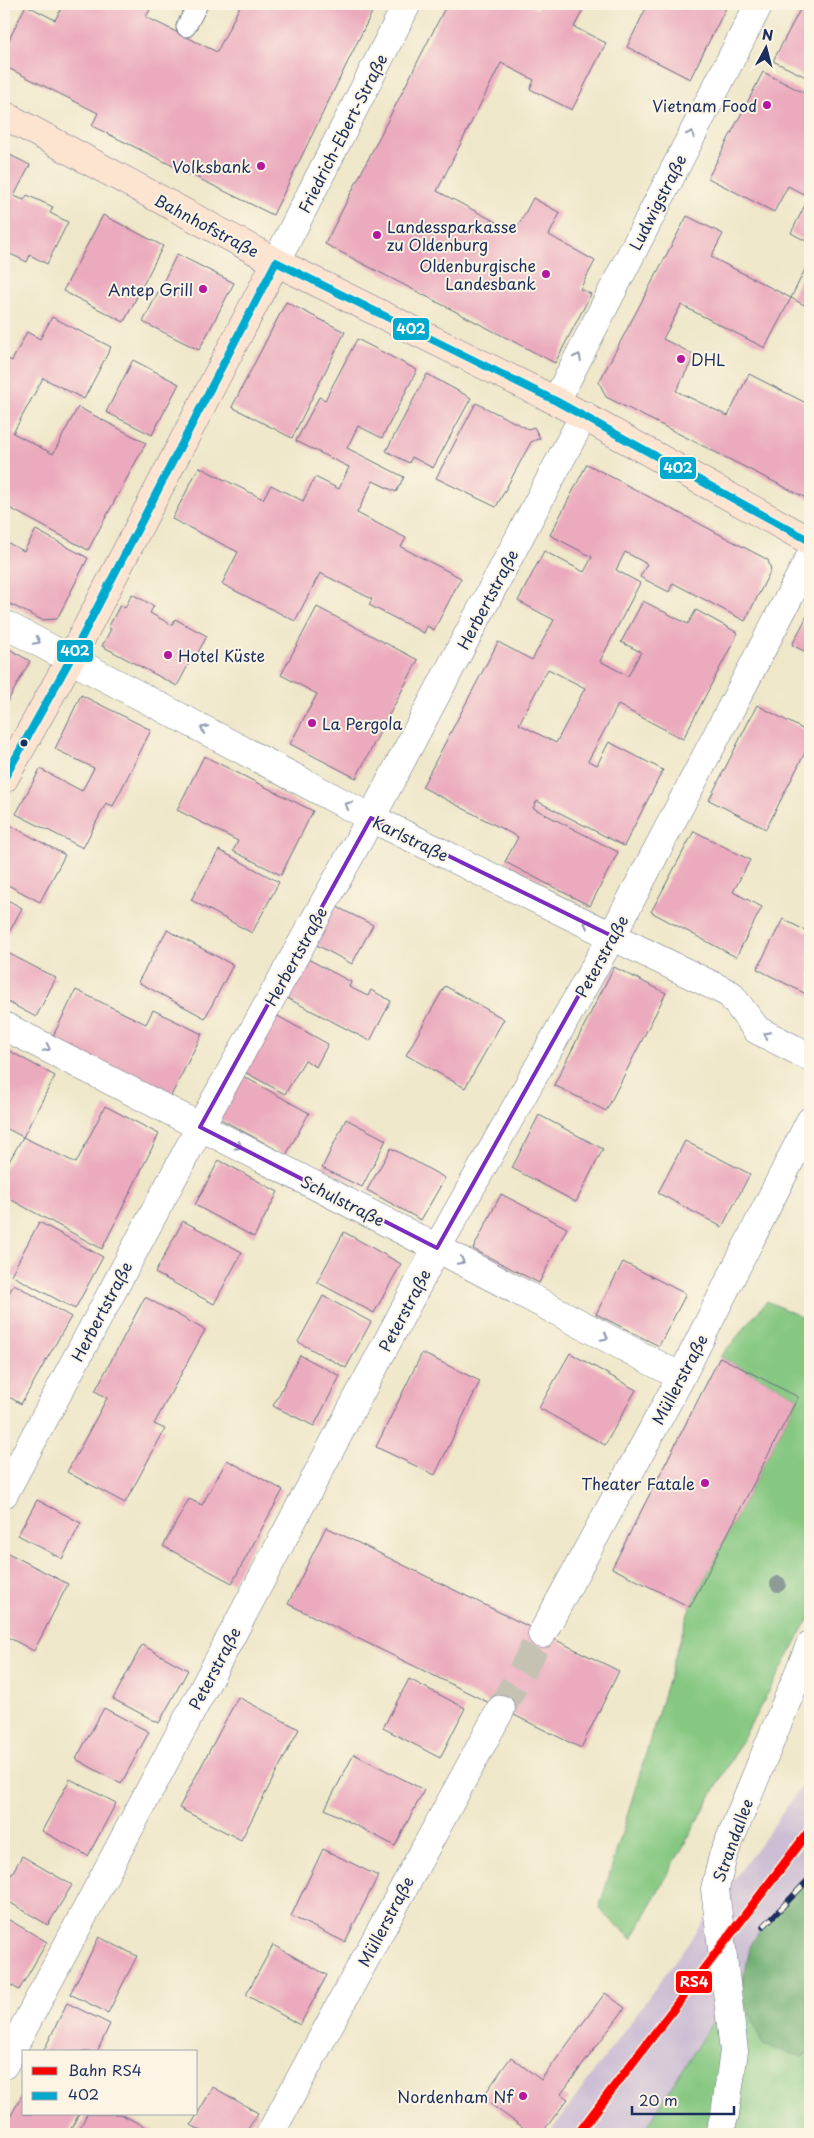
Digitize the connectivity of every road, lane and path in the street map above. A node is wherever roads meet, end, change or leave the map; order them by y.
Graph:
1 (198, 4) edge
2 (407, 4) edge
3 (759, 4) edge
4 (186, 27) dead end
5 (4, 115) edge
6 (276, 262) junction
7 (556, 400) junction
8 (584, 416) junction
9 (810, 541) edge
10 (810, 557) edge
11 (4, 624) edge
12 (71, 658) junction
13 (4, 778) edge
14 (371, 818) junction
15 (612, 936) junction
16 (4, 1026) edge
17 (810, 1058) edge
18 (810, 1121) edge
19 (200, 1127) junction
20 (437, 1248) junction
21 (681, 1377) junction
22 (4, 1494) edge
23 (542, 1634) tunnel mouth
24 (810, 1646) edge
25 (500, 1709) tunnel mouth
26 (4, 2065) edge
27 (270, 2134) edge
28 (719, 2134) edge

1 - 4 lane
2 - 6 street, Friedrich-Ebert-Straße
7 -> 3 street, Ludwigstraße
5 - 6 street, Bahnhofstraße
6 - 7 street, Bahnhofstraße
6 - 12 street
7 - 8 street, Bahnhofstraße
8 - 9 street, Bahnhofstraße
8 - 14 street, Herbertstraße
10 - 15 street, Peterstraße
11 -> 12 street, Karlstraße
12 - 13 street
14 -> 12 street, Karlstraße
15 -> 14 street, Karlstraße
14 - 19 street, Herbertstraße
17 -> 15 street, Karlstraße
15 - 20 street, Peterstraße
16 -> 19 street, Schulstraße
18 - 21 street, Müllerstraße
19 -> 20 street, Schulstraße
19 - 22 street, Herbertstraße
20 -> 21 street, Schulstraße
20 - 26 street, Peterstraße
21 - 23 street, Müllerstraße
24 - 28 street, Strandallee
25 - 27 street, Müllerstraße

